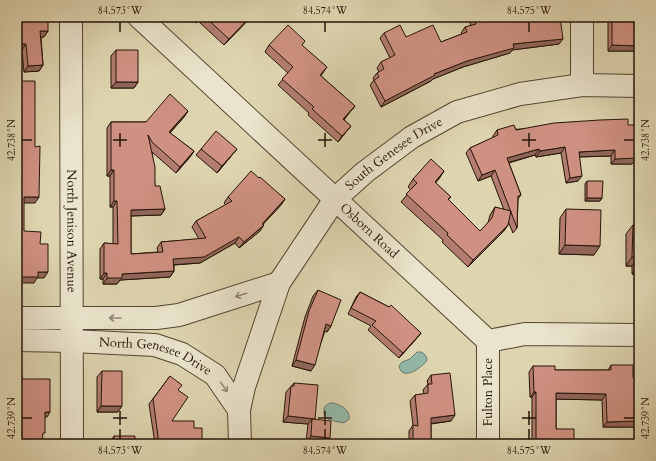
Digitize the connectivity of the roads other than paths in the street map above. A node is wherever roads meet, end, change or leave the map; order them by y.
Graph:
1 (71, 17) edge
2 (139, 17) edge
3 (582, 17) edge
4 (582, 85) junction
5 (639, 86) edge
6 (335, 199) junction
7 (279, 283) junction
8 (17, 318) edge
9 (156, 318) junction
10 (72, 319) junction
11 (639, 335) edge
12 (17, 340) edge
13 (72, 340) junction
14 (488, 340) junction
15 (155, 345) junction
16 (239, 410) junction
17 (72, 444) edge
18 (240, 444) edge
19 (488, 444) edge

1 - 10 street, North Jenison Avenue
2 - 6 street, Osborn Road
3 - 4 street
4 - 5 street, South Genesee Drive
4 - 6 street, South Genesee Drive
6 - 7 street, South Genesee Drive
6 - 14 street, Osborn Road
7 -> 9 street, North Genesee Drive
7 - 16 street, South Genesee Drive
8 - 10 street, North Genesee Drive
9 -> 10 street, North Genesee Drive
9 - 15 street
10 - 13 street, North Jenison Avenue
11 - 14 street
12 - 13 street, North Genesee Drive
13 - 15 street, North Genesee Drive
13 - 17 street, North Jenison Avenue
14 - 19 street, Fulton Place
15 -> 16 street, North Genesee Drive
16 - 18 street

